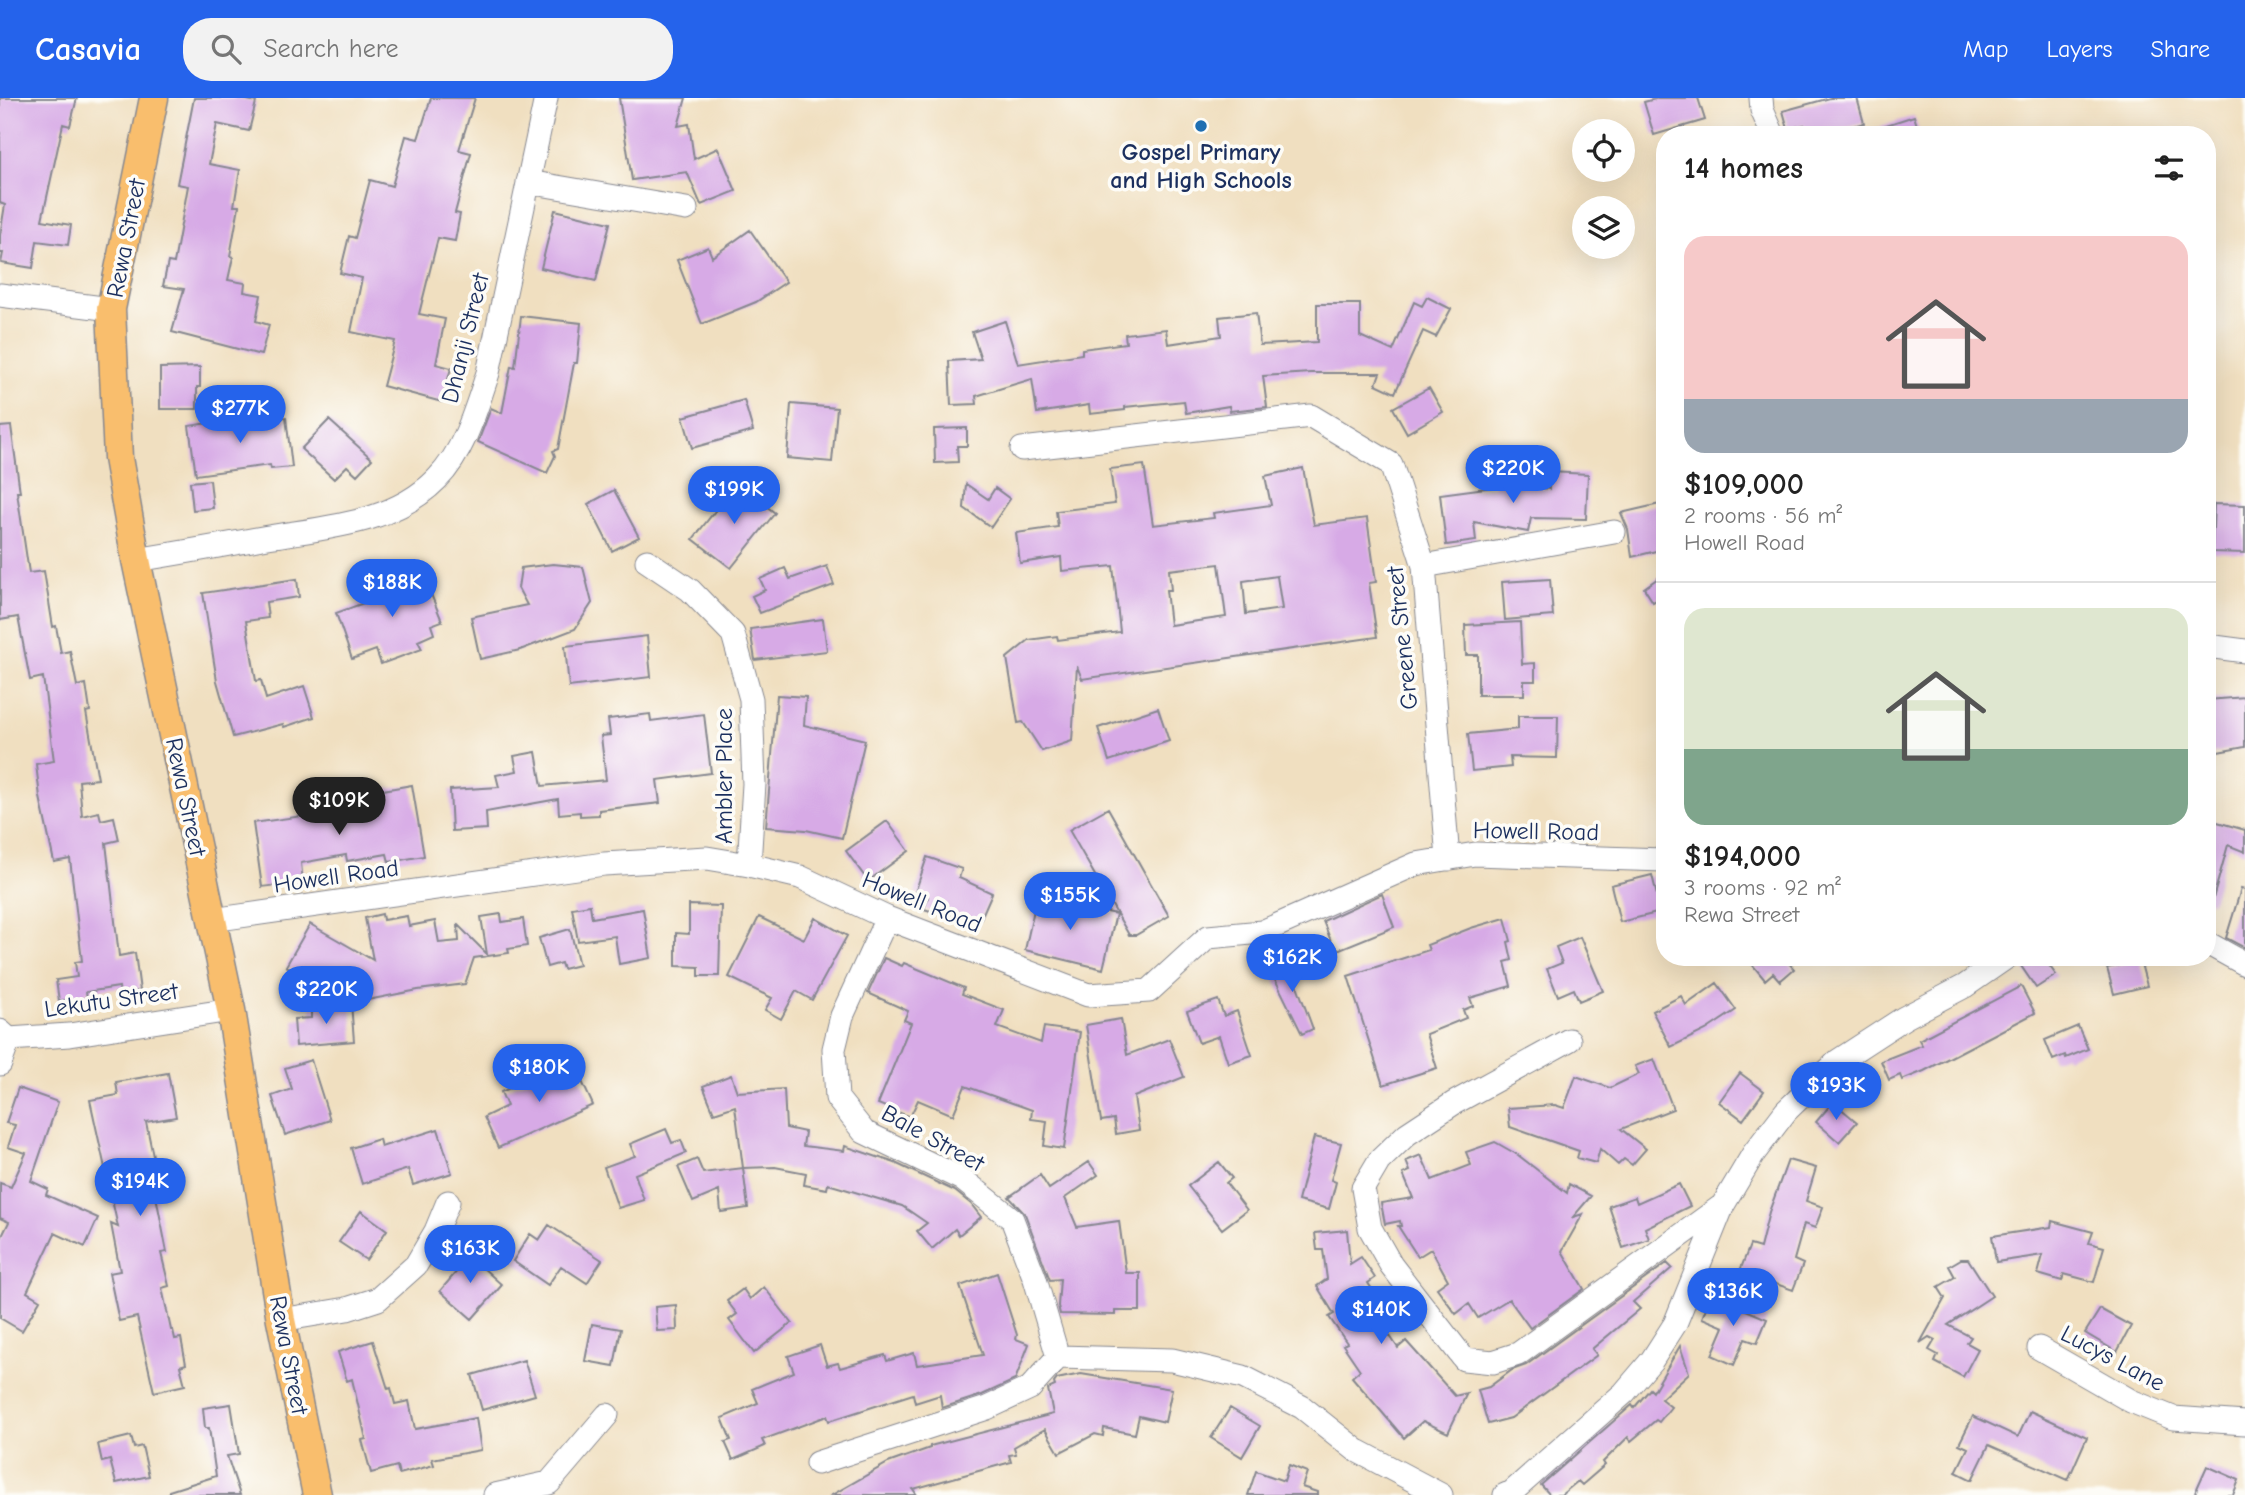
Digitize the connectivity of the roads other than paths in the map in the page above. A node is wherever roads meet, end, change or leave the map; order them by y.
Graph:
1 (154, 98) edge
2 (546, 98) edge
3 (1761, 98) edge
4 (1769, 126) edge
5 (528, 182) junction
6 (686, 209) dead end
7 (0, 295) edge
8 (111, 309) junction
9 (1022, 449) dead end
10 (1614, 532) dead end
11 (136, 560) junction
12 (647, 561) dead end
13 (1424, 566) junction
14 (2216, 647) edge
15 (2245, 651) edge
16 (1448, 859) junction
17 (1656, 860) edge
18 (749, 865) junction
19 (887, 918) junction
20 (212, 920) junction
21 (2216, 948) edge
22 (2245, 964) edge
23 (1994, 966) edge
24 (231, 1010) junction
25 (4, 1035) edge
26 (1569, 1040) dead end
27 (0, 1064) edge
28 (448, 1202) dead end
29 (1723, 1205) junction
30 (281, 1320) junction
31 (2039, 1348) dead end
32 (1058, 1357) junction
33 (607, 1415) dead end
34 (2245, 1423) edge
35 (817, 1463) dead end
36 (317, 1495) edge
37 (495, 1495) edge
38 (1441, 1495) edge
39 (1505, 1495) edge

1 - 8 main road, Rewa Street
2 - 5 street, Dhanji Street
3 - 4 street
5 - 6 street
5 - 11 street, Dhanji Street
7 - 8 street
8 - 11 main road, Rewa Street
9 - 13 street, Greene Street
10 - 13 street
11 - 20 main road, Rewa Street
12 - 18 street, Ambler Place
13 - 16 street, Greene Street
14 - 15 street
16 - 17 street, Howell Road
16 - 19 street, Howell Road
18 - 19 street, Howell Road
18 - 20 street, Howell Road
19 - 32 street, Bale Street
20 - 24 main road, Rewa Street
21 - 22 street
23 - 29 street
24 - 25 street, Lekutu Street
24 - 30 main road, Rewa Street
25 - 27 street
26 - 29 street
28 - 30 street
29 - 39 street
30 - 36 main road, Rewa Street
31 - 34 street, Lucys Lane
32 - 35 street
32 - 38 street
33 - 37 street

